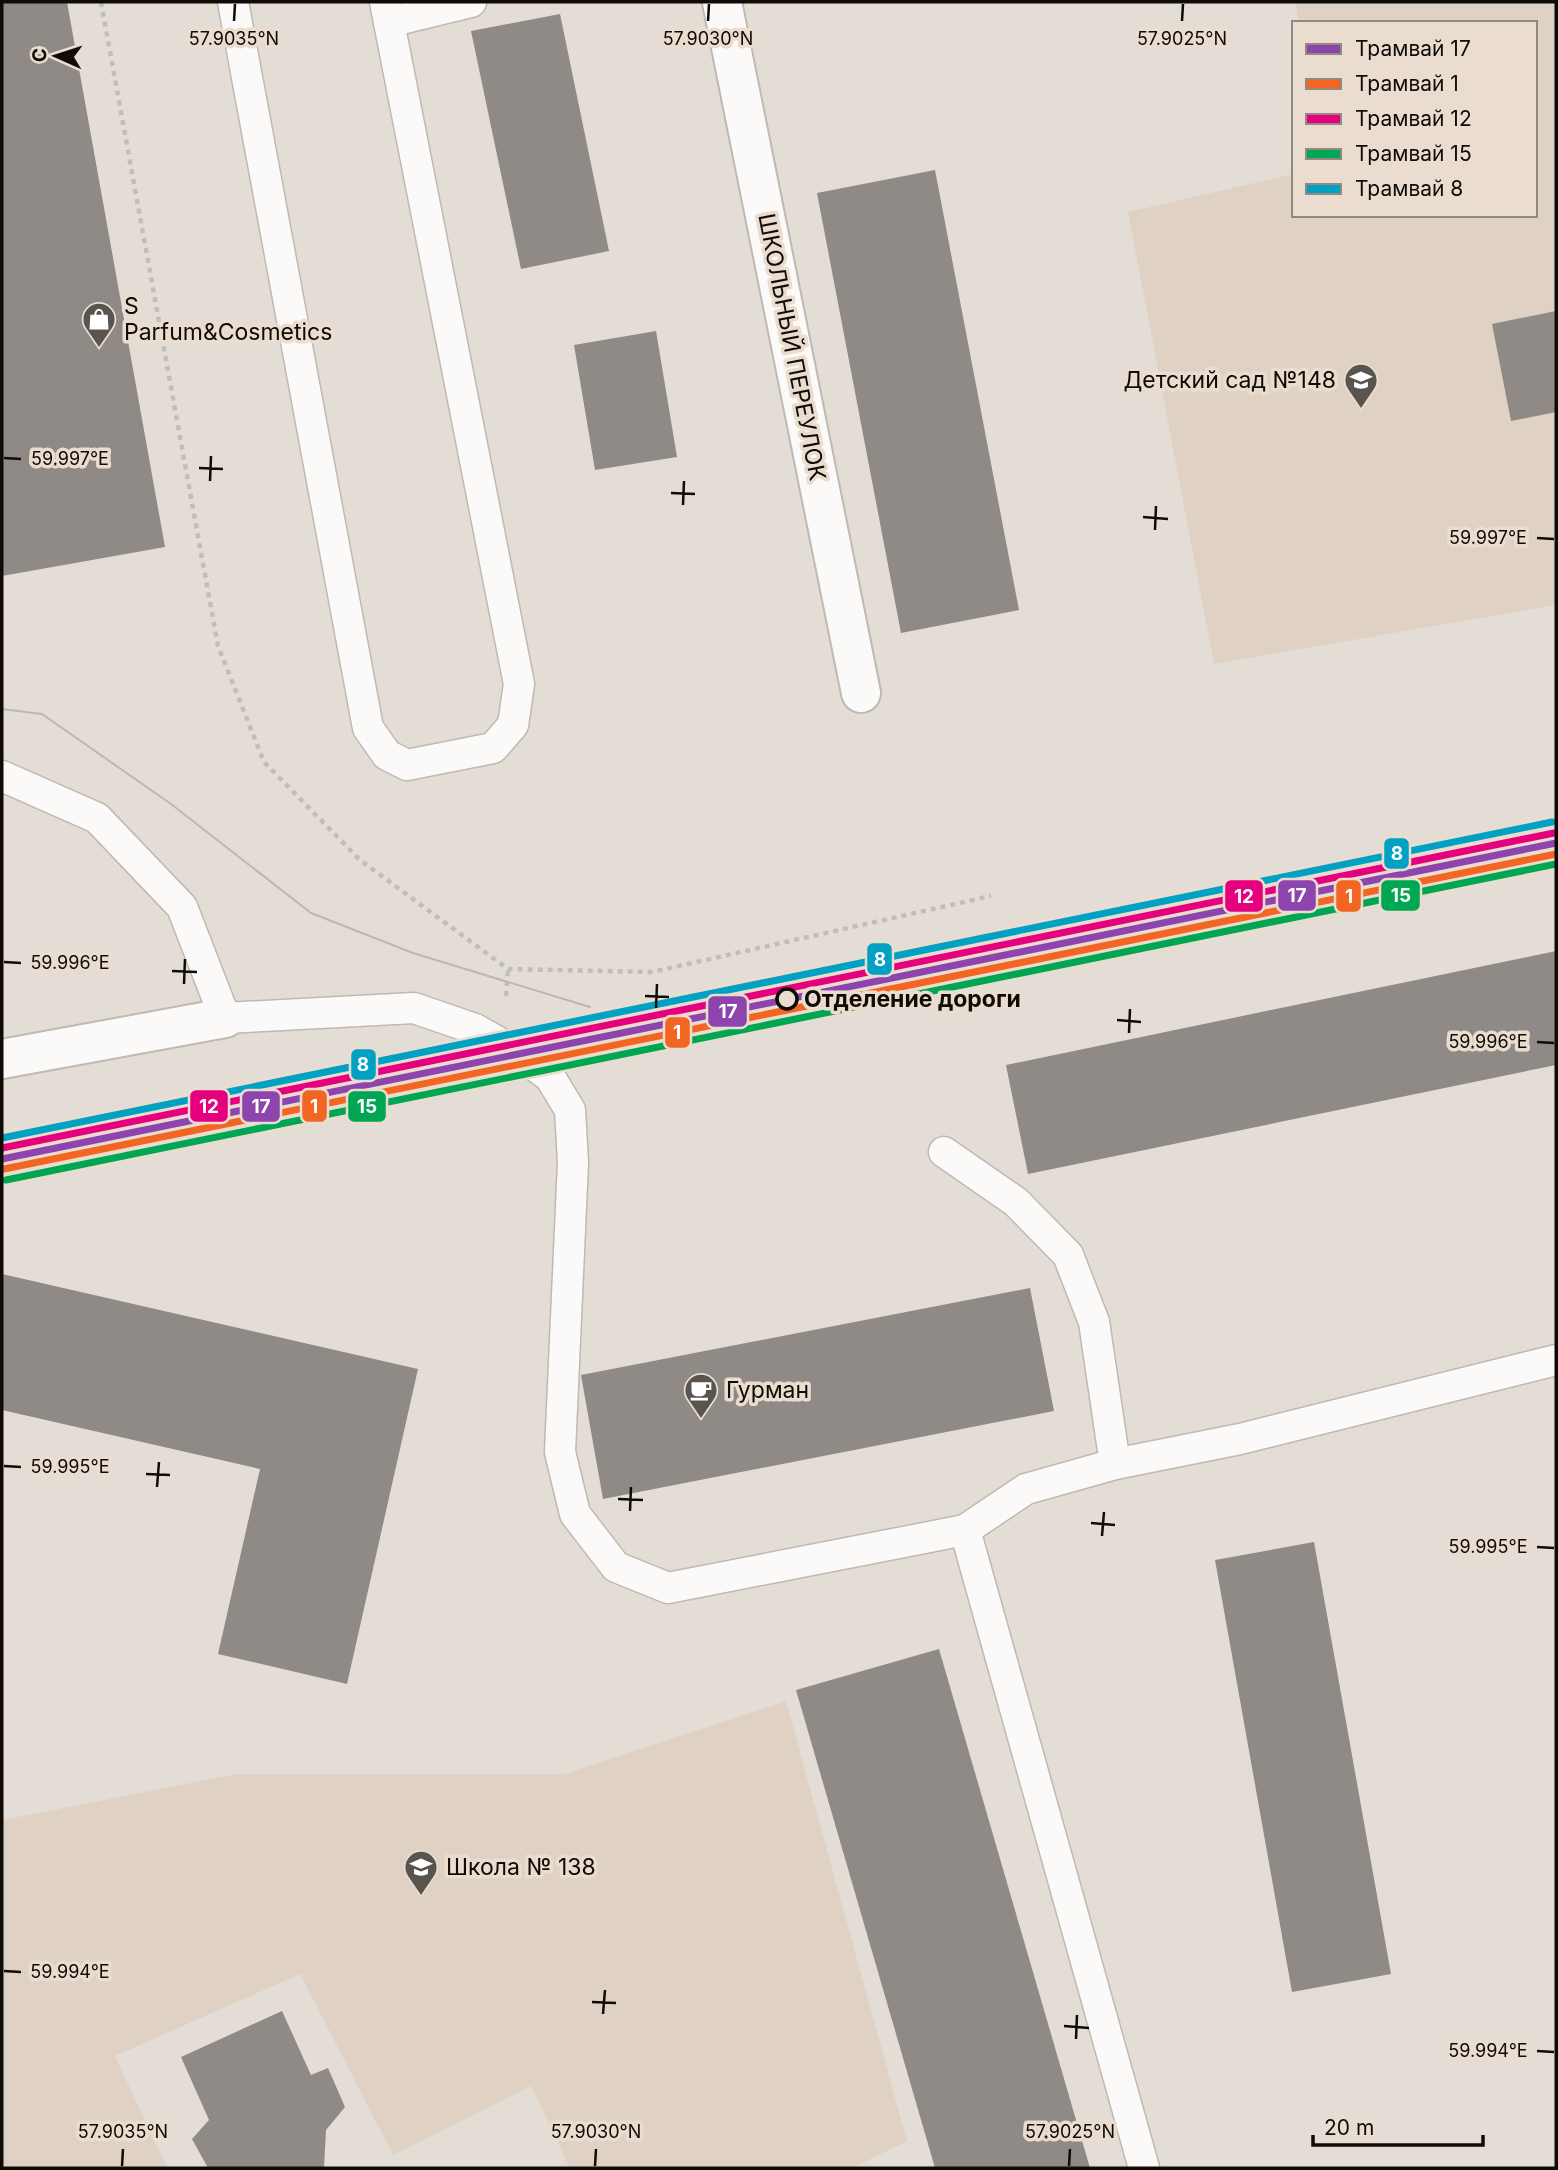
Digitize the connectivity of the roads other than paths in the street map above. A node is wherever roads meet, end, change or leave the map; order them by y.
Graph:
1 (233, 2) edge
2 (471, 2) edge
3 (722, 2) edge
4 (386, 12) edge
5 (861, 693) dead end
6 (2, 776) edge
7 (225, 1018) junction
8 (2, 1059) edge
9 (944, 1152) dead end
10 (1556, 1360) edge
11 (1115, 1464) junction
12 (965, 1530) junction
13 (1144, 2168) edge

1 - 4 lane
2 - 4 lane
3 - 5 street, ШКОЛЬНЫЙ ПЕРЕУЛОК
6 - 7 lane
7 - 8 street
7 - 12 lane
9 - 11 lane
10 - 11 lane
11 - 12 lane
12 - 13 lane

